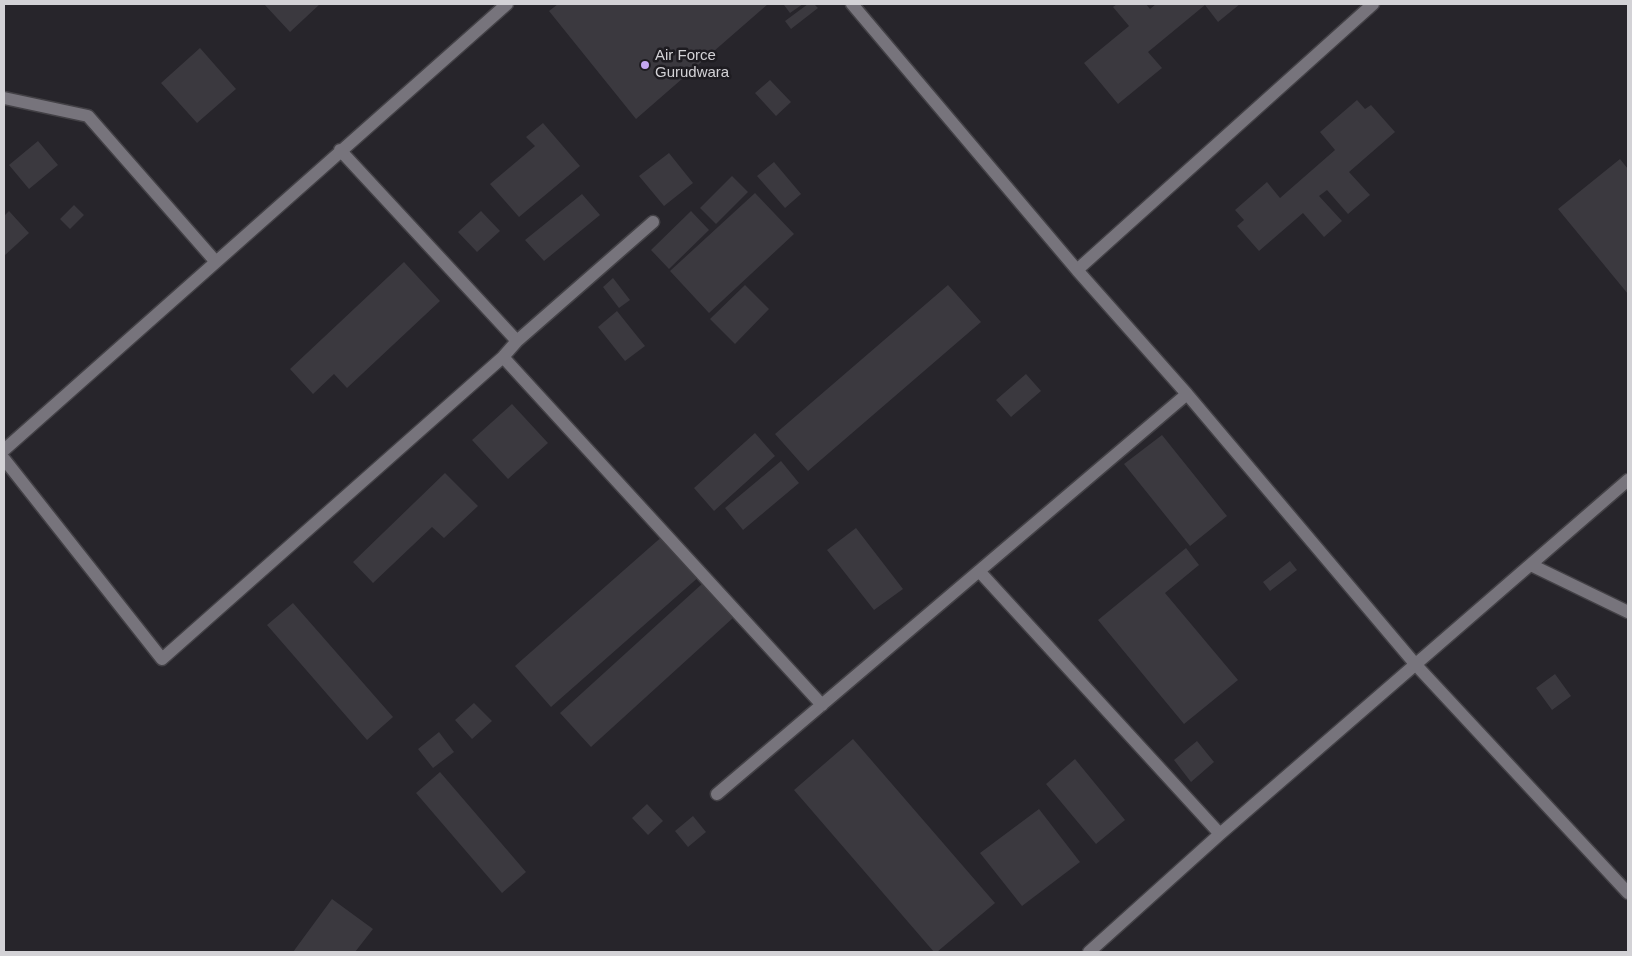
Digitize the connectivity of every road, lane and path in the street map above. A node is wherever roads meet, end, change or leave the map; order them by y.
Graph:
1 (507, 4) edge
2 (852, 4) edge
3 (1373, 4) edge
4 (4, 98) edge
5 (340, 150) junction
6 (653, 222) dead end
7 (216, 262) junction
8 (1077, 270) junction
9 (517, 340) junction
10 (503, 357) junction
11 (1187, 394) junction
12 (4, 450) edge
13 (4, 459) edge
14 (1628, 480) edge
15 (1531, 565) junction
16 (979, 571) junction
17 (1628, 612) edge
18 (1416, 665) junction
19 (822, 705) junction
20 (717, 794) dead end
21 (1220, 834) junction
22 (1628, 893) edge
23 (1089, 952) edge

1 - 5 street
2 - 8 street
3 - 8 street
4 - 7 street
5 - 7 street
5 - 9 street
6 - 9 street
7 - 12 street
8 - 11 street
9 - 10 street
10 - 13 street
10 - 19 street
11 - 16 street
11 - 18 street
14 - 15 street
15 - 17 street
15 - 18 street
16 - 19 street
16 - 21 street
18 - 21 street
18 - 22 street
19 - 20 street
21 - 23 street

